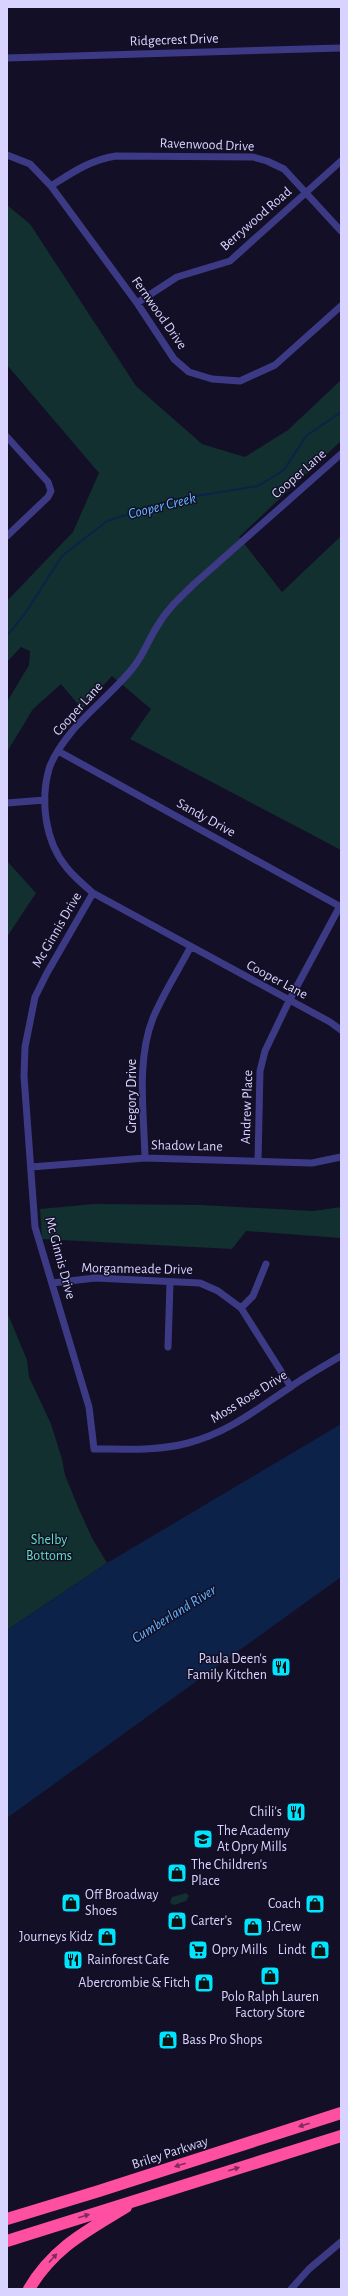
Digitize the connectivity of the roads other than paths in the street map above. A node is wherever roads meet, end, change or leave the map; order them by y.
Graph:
1 (341, 48) edge
2 (7, 58) edge
3 (7, 155) edge
4 (341, 161) edge
5 (51, 186) junction
6 (306, 192) junction
7 (341, 231) edge
8 (137, 303) junction
9 (341, 306) edge
10 (7, 437) edge
11 (341, 454) edge
12 (7, 536) edge
13 (58, 752) junction
14 (45, 800) junction
15 (7, 803) edge
16 (93, 893) junction
17 (340, 906) edge
18 (190, 948) junction
19 (288, 1001) junction
20 (341, 1030) edge
21 (341, 1157) edge
22 (145, 1158) junction
23 (258, 1161) junction
24 (31, 1167) junction
25 (266, 1264) dead end
26 (52, 1282) junction
27 (170, 1283) junction
28 (241, 1308) junction
29 (168, 1347) dead end
30 (341, 1356) edge
31 (291, 1387) junction
32 (94, 1449) joint
33 (341, 2113) edge
34 (341, 2136) edge
35 (100, 2191) junction
36 (143, 2197) junction
37 (7, 2211) edge
38 (7, 2219) edge
39 (7, 2241) edge
40 (341, 2242) edge
41 (29, 2289) edge
42 (291, 2289) edge

1 - 2 street, Ridgecrest Drive
3 - 5 street, Fernwood Drive
4 - 6 street, Berrywood Road
5 - 6 street, Ravenwood Drive
5 - 8 street, Fernwood Drive
6 - 7 street, Ravenwood Drive
6 - 8 street, Berrywood Road
8 - 9 street, Fernwood Drive
10 - 12 street
11 - 13 street, Cooper Lane
13 - 14 street, Cooper Lane
13 - 17 street, Sandy Drive
14 - 15 street
14 - 16 street, Cooper Lane
16 - 18 street, Cooper Lane
16 - 24 street, Mc Ginnis Drive
17 - 19 street, Andrew Place
18 - 19 street, Cooper Lane
18 - 22 street, Gregory Drive
19 - 20 street, Cooper Lane
19 - 23 street, Andrew Place
21 - 23 street, Shadow Lane
22 - 23 street, Shadow Lane
22 - 24 street, Shadow Lane
24 - 26 street, Mc Ginnis Drive
25 - 28 street
26 - 27 street, Morganmeade Drive
26 - 32 street, Mc Ginnis Drive
27 - 28 street, Morganmeade Drive
27 - 29 street
28 - 31 street, Morganmeade Drive
30 - 31 street, Moss Rose Drive
31 - 32 street, Moss Rose Drive
33 -> 35 highway, Briley Parkway
36 -> 34 highway
35 - 37 highway
35 - 38 highway, Briley Parkway
39 -> 36 highway
41 -> 36 highway
40 - 42 street

